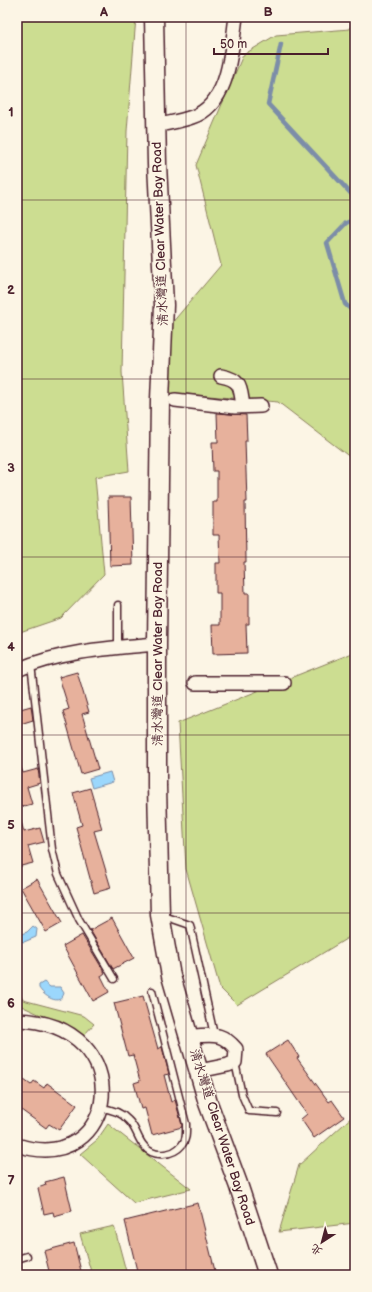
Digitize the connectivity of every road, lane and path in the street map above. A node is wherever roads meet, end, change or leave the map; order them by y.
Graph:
1 (154, 17) edge
2 (236, 17) edge
3 (156, 126) junction
4 (221, 376) dead end
5 (175, 400) dead end
6 (243, 406) junction
7 (261, 406) dead end
8 (118, 605) dead end
9 (157, 644) junction
10 (118, 648) junction
11 (31, 664) junction
12 (17, 670) edge
13 (195, 683) dead end
14 (284, 683) dead end
15 (160, 915) junction
16 (114, 980) dead end
17 (152, 991) dead end
18 (17, 1020) edge
19 (214, 1035) junction
20 (189, 1036) junction
21 (235, 1062) junction
22 (199, 1071) junction
23 (100, 1108) junction
24 (277, 1113) dead end
25 (17, 1145) edge
26 (27, 1256) dead end
27 (17, 1259) edge
28 (268, 1275) edge

1 - 3 main road, 清水灣道 Clear Water Bay Road
2 - 3 street
3 - 9 main road, 清水灣道 Clear Water Bay Road
4 - 6 street
5 - 6 street
6 - 7 street
8 - 10 lane
9 - 10 street
9 - 15 main road, 清水灣道 Clear Water Bay Road
10 - 11 street
11 - 12 street
11 - 16 lane
13 - 14 street
15 - 19 lane
15 - 20 main road, 清水灣道 Clear Water Bay Road
17 - 23 lane
18 - 23 street
19 - 20 street
19 - 21 street
20 - 22 main road, 清水灣道 Clear Water Bay Road
21 - 22 street
21 - 24 lane
22 - 28 main road, 清水灣道 Clear Water Bay Road
23 - 25 street
26 - 27 lane

